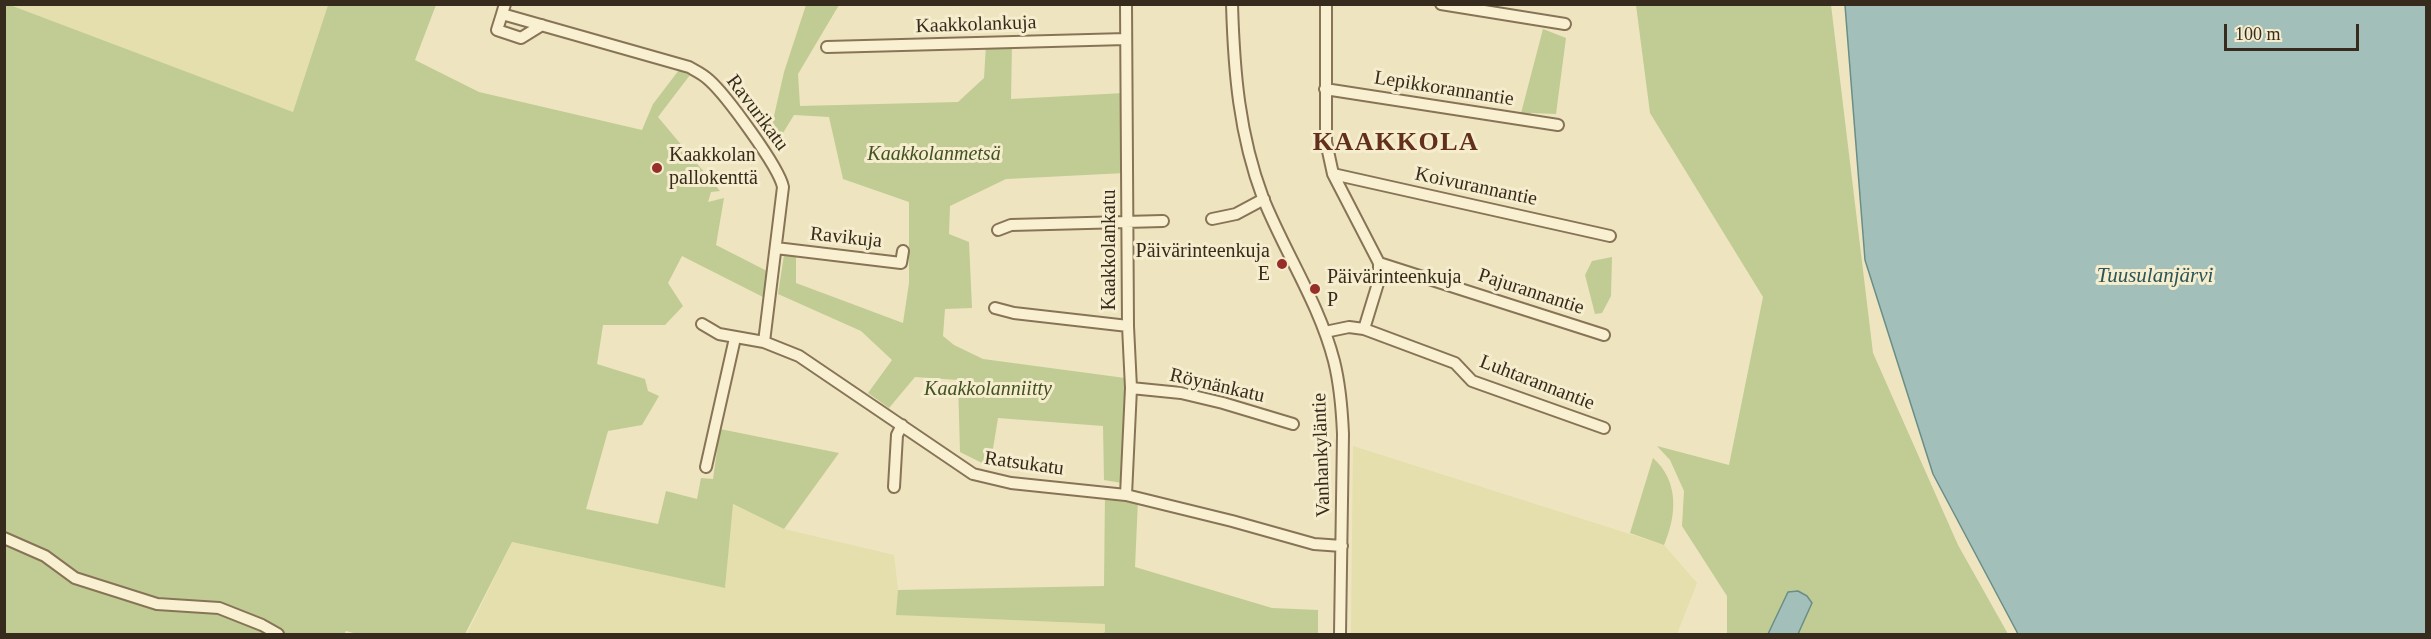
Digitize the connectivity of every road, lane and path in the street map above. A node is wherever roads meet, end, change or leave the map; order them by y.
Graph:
1 (1126, 4) edge
2 (1232, 4) edge
3 (1326, 4) edge
4 (1441, 4) edge
5 (503, 9) edge
6 (1565, 24) dead end
7 (542, 26) junction
8 (1126, 39) junction
9 (827, 47) dead end
10 (1325, 89) junction
11 (1558, 125) dead end
12 (1334, 174) junction
13 (1264, 199) junction
14 (1212, 219) dead end
15 (1163, 221) dead end
16 (1128, 223) junction
17 (998, 230) dead end
18 (1610, 236) dead end
19 (776, 248) junction
20 (903, 251) dead end
21 (1379, 263) junction
22 (996, 308) dead end
23 (702, 324) dead end
24 (1128, 326) junction
25 (1364, 329) junction
26 (1325, 333) junction
27 (1604, 335) dead end
28 (735, 338) junction
29 (764, 342) junction
30 (1131, 388) junction
31 (1293, 424) dead end
32 (902, 425) junction
33 (1604, 428) dead end
34 (706, 466) dead end
35 (894, 487) dead end
36 (1126, 495) junction
37 (4, 538) edge
38 (1342, 546) junction
39 (278, 634) edge
40 (1340, 634) edge

1 - 8 street, Kaakkolankatu
2 - 13 street, Vanhankyläntie
3 - 10 street
4 - 6 street
5 - 7 street, Ravurikatu
5 - 7 street, Ravurikatu
7 - 19 street, Ravurikatu
8 - 9 street, Kaakkolankuja
8 - 16 street, Kaakkolankatu
10 - 11 street, Lepikkorannantie
10 - 12 street
12 - 18 street, Koivurannantie
12 - 21 street
13 - 14 street
13 - 26 street, Vanhankyläntie
15 - 16 street
16 - 17 street
16 - 24 street, Kaakkolankatu
19 - 20 street, Ravikuja
19 - 29 street, Ravurikatu
21 - 25 street
21 - 27 street, Pajurannantie
22 - 24 street
23 - 28 street, Ratsukatu
24 - 30 street, Kaakkolankatu
25 - 26 street, Luhtarannantie
25 - 33 street, Luhtarannantie
26 - 38 street, Vanhankyläntie
28 - 29 street, Ratsukatu
28 - 34 street
29 - 32 street, Ratsukatu
30 - 31 street, Röynänkatu
30 - 36 street, Kaakkolankatu
32 - 35 street
32 - 36 street, Ratsukatu
36 - 38 street, Ratsukatu
37 - 39 street
38 - 40 street, Vanhankyläntie

